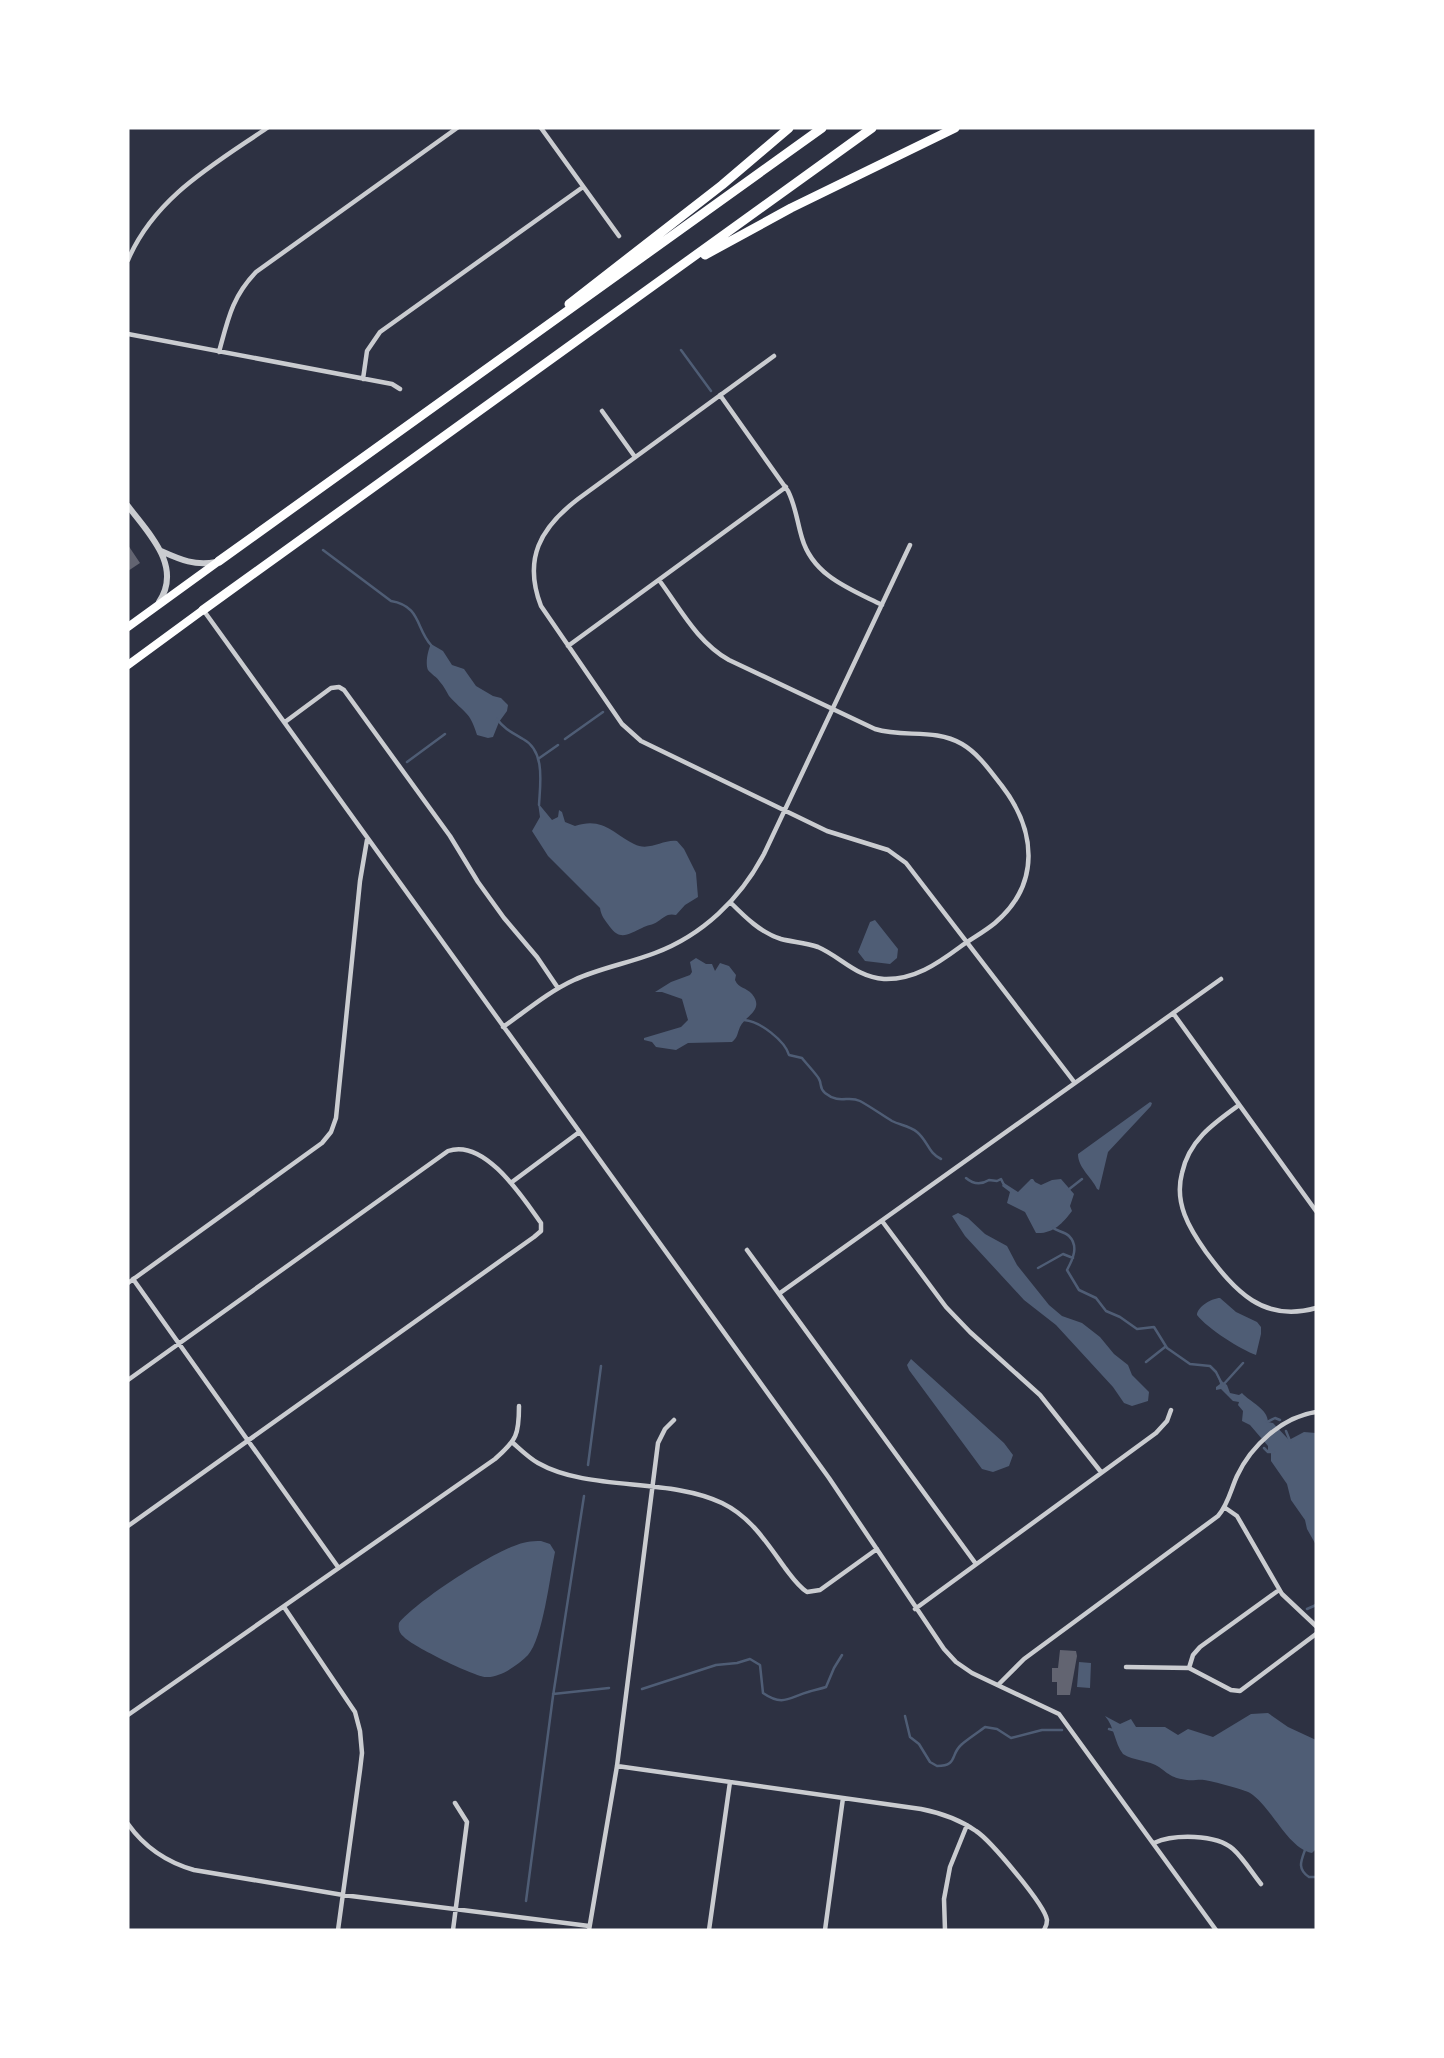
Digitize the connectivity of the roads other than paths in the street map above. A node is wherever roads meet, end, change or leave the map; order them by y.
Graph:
1 (267, 128) edge
2 (457, 128) edge
3 (541, 128) edge
4 (789, 128) edge
5 (822, 128) edge
6 (872, 128) edge
7 (955, 128) edge
8 (583, 187) junction
9 (619, 236) dead end
10 (128, 260) edge
11 (638, 296) junction
12 (128, 334) edge
13 (534, 335) junction
14 (219, 352) junction
15 (774, 356) dead end
16 (363, 379) junction
17 (400, 389) dead end
18 (720, 395) junction
19 (602, 411) dead end
20 (635, 457) junction
21 (786, 487) junction
22 (128, 506) edge
23 (910, 545) dead end
24 (161, 551) junction
25 (219, 561) junction
26 (659, 580) junction
27 (882, 605) junction
28 (156, 607) junction
29 (203, 610) junction
30 (128, 627) edge
31 (568, 646) junction
32 (128, 665) edge
33 (833, 709) junction
34 (285, 722) junction
35 (784, 811) junction
36 (368, 840) junction
37 (730, 902) junction
38 (968, 942) junction
39 (1221, 979) dead end
40 (558, 988) junction
41 (1173, 1013) junction
42 (503, 1027) junction
43 (1075, 1083) junction
44 (1239, 1105) junction
45 (578, 1133) junction
46 (512, 1182) junction
47 (1316, 1211) edge
48 (882, 1221) junction
49 (747, 1250) dead end
50 (130, 1281) edge
51 (780, 1293) junction
52 (1316, 1308) edge
53 (179, 1344) junction
54 (128, 1380) edge
55 (519, 1406) dead end
56 (1171, 1410) dead end
57 (1316, 1412) edge
58 (674, 1420) dead end
59 (248, 1441) junction
60 (513, 1443) junction
61 (1101, 1472) junction
62 (652, 1487) junction
63 (1224, 1507) junction
64 (128, 1527) edge
65 (877, 1549) junction
66 (976, 1564) junction
67 (338, 1567) junction
68 (1279, 1590) junction
69 (284, 1607) junction
70 (915, 1609) junction
71 (1316, 1626) edge
72 (1316, 1634) edge
73 (1126, 1667) dead end
74 (1189, 1668) junction
75 (999, 1684) junction
76 (128, 1716) edge
77 (617, 1766) junction
78 (730, 1782) junction
79 (843, 1798) junction
80 (455, 1803) dead end
81 (128, 1824) edge
82 (967, 1825) junction
83 (1154, 1843) junction
84 (1261, 1884) dead end
85 (343, 1895) junction
86 (456, 1910) junction
87 (589, 1928) edge
88 (1045, 1928) edge
89 (338, 1930) edge
90 (453, 1930) edge
91 (709, 1930) edge
92 (825, 1930) edge
93 (945, 1930) edge
94 (1216, 1930) edge

1 - 10 street
2 - 14 street
3 - 8 street
4 - 13 highway
5 - 13 highway
6 - 11 highway
7 - 11 highway
8 - 9 street
8 - 16 street
11 - 29 highway
12 - 14 street
13 - 25 highway
14 - 16 street
15 - 18 street
16 - 17 street
18 - 20 street
18 - 21 street
19 - 20 street
20 - 31 street
21 - 26 street
21 - 27 street
22 - 24 street
23 - 27 street
24 - 25 street
24 - 28 street
25 - 28 highway
26 - 31 street
26 - 33 street
27 - 33 street
28 - 30 highway
29 - 32 highway
29 - 34 street
31 - 35 street
33 - 35 street
33 - 38 street
34 - 36 street
34 - 40 street
35 - 37 street
35 - 38 street
36 - 42 street
36 - 50 street
37 - 38 street
37 - 40 street
38 - 43 street
39 - 41 street
40 - 42 street
41 - 43 street
41 - 44 street
42 - 45 street
43 - 48 street
44 - 47 street
44 - 52 street
45 - 46 street
45 - 65 street
46 - 53 street
46 - 59 street
48 - 51 street
48 - 61 street
49 - 51 street
50 - 53 street
51 - 66 street
53 - 54 street
53 - 59 street
55 - 60 street
56 - 61 street
57 - 63 street
58 - 62 street
59 - 64 street
59 - 67 street
60 - 62 street
60 - 67 street
61 - 66 street
62 - 65 street
62 - 77 street
63 - 68 street
63 - 75 street
65 - 70 street
66 - 70 street
67 - 69 street
68 - 71 street
68 - 74 street
69 - 76 street
69 - 85 street
70 - 75 street
72 - 74 street
73 - 74 street
75 - 83 street
77 - 78 street
77 - 87 street
78 - 79 street
78 - 91 street
79 - 82 street
79 - 92 street
80 - 86 street
81 - 85 street
82 - 88 street
82 - 93 street
83 - 84 street
83 - 94 street
85 - 86 street
85 - 89 street
86 - 87 street
86 - 90 street

